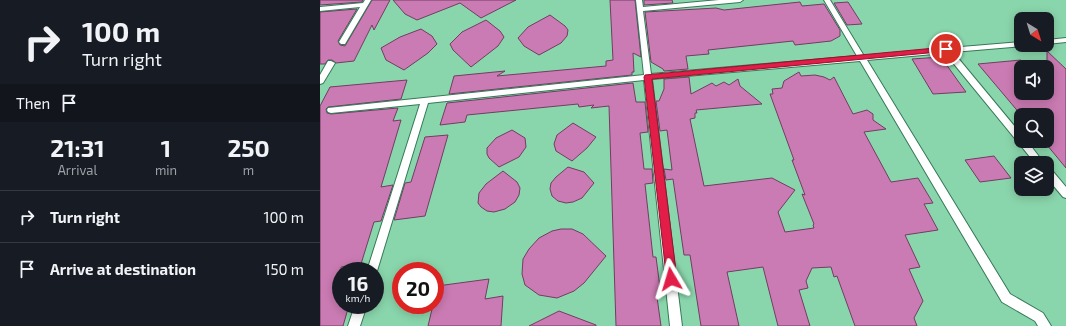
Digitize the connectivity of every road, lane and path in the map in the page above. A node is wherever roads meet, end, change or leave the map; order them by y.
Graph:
1 (740, 0) edge
2 (827, 0) edge
3 (366, 3) edge
4 (639, 4) edge
5 (320, 9) edge
6 (1066, 40) edge
7 (1054, 41) edge
8 (343, 42) dead end
9 (1014, 44) edge
10 (946, 49) junction
11 (861, 57) junction
12 (331, 63) dead end
13 (648, 77) junction
14 (320, 81) edge
15 (426, 100) junction
16 (332, 110) dead end
17 (1014, 130) edge
18 (1028, 148) edge
19 (1035, 156) edge
20 (1054, 179) edge
21 (1066, 194) edge
22 (375, 262) edge
23 (358, 314) edge
24 (354, 326) edge
25 (676, 326) edge
26 (1045, 326) edge

1 - 4 lane
2 - 11 lane
3 - 5 lane
3 - 8 lane
4 - 13 lane
6 - 7 lane
9 - 10 lane
10 - 11 lane
10 - 17 lane
11 - 13 lane
11 - 26 lane
12 - 14 lane
13 - 15 lane
13 - 25 lane
15 - 16 lane
15 - 22 lane
18 - 19 lane
20 - 21 lane
23 - 24 lane

